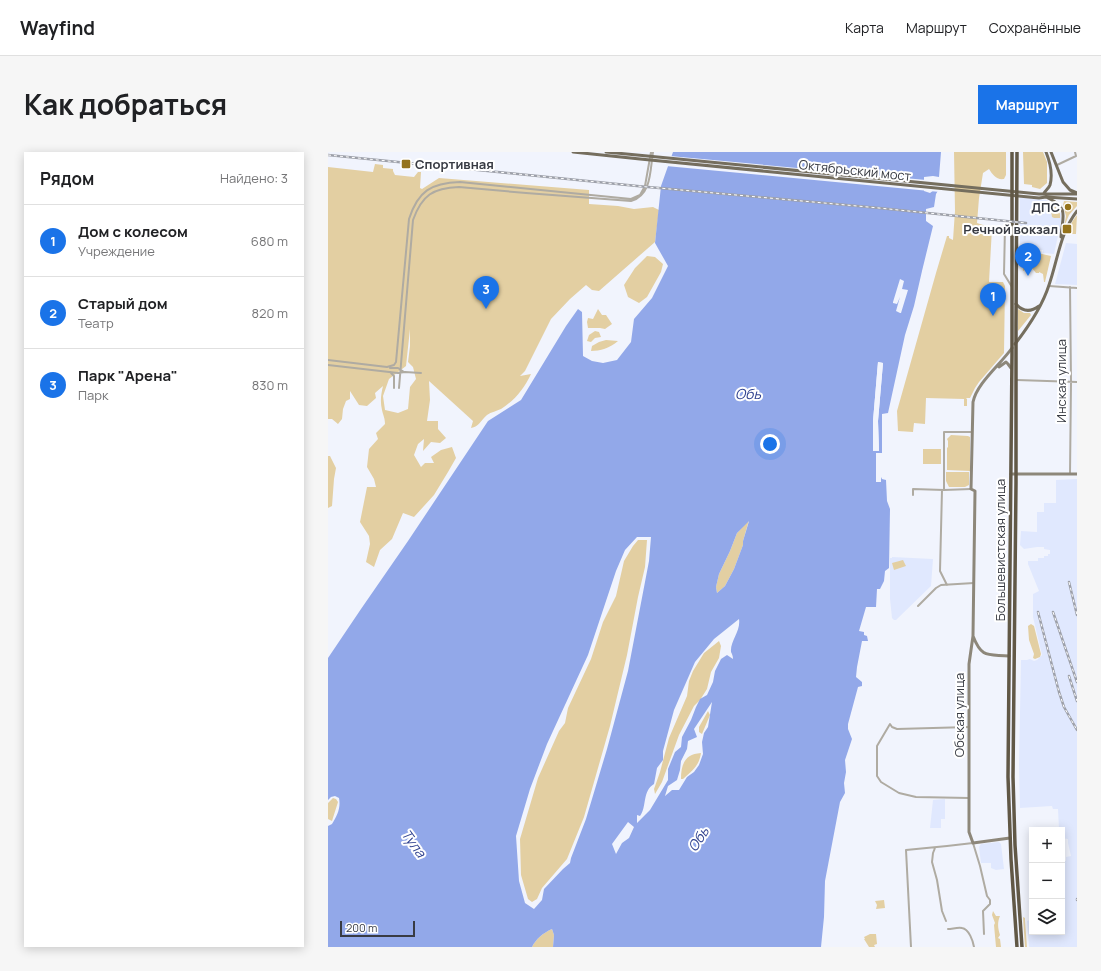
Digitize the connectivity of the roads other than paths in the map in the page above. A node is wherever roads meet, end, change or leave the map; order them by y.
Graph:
1 (573, 152) edge
2 (606, 152) edge
3 (652, 152) edge
4 (1012, 152) edge
5 (1017, 152) edge
6 (1046, 152) edge
7 (1050, 152) edge
8 (1075, 152) edge
9 (1076, 156) edge
10 (640, 158) junction
11 (1055, 165) junction
12 (1044, 193) junction
13 (1077, 194) edge
14 (1046, 197) junction
15 (1077, 199) edge
16 (1077, 210) edge
17 (1012, 227) junction
18 (1061, 240) junction
19 (406, 257) junction
20 (410, 257) junction
21 (1049, 286) junction
22 (1070, 287) junction
23 (1012, 288) junction
24 (1077, 288) edge
25 (402, 302) junction
26 (406, 302) junction
27 (1016, 304) junction
28 (1041, 305) junction
29 (1031, 310) junction
30 (1034, 317) junction
31 (1016, 343) junction
32 (1012, 348) junction
33 (329, 360) edge
34 (396, 362) junction
35 (400, 364) junction
36 (329, 365) edge
37 (368, 365) junction
38 (387, 367) junction
39 (367, 369) junction
40 (1012, 369) junction
41 (397, 371) junction
42 (389, 372) junction
43 (405, 372) junction
44 (421, 373) dead end
45 (395, 379) junction
46 (399, 380) junction
47 (1017, 380) junction
48 (983, 382) junction
49 (1071, 382) junction
50 (1077, 382) edge
51 (394, 388) dead end
52 (399, 388) dead end
53 (972, 432) junction
54 (1011, 474) junction
55 (1016, 474) junction
56 (1070, 474) junction
57 (1077, 474) edge
58 (971, 489) junction
59 (943, 490) junction
60 (913, 495) dead end
61 (974, 583) junction
62 (947, 585) junction
63 (918, 606) dead end
64 (973, 636) junction
65 (1009, 656) junction
66 (969, 727) junction
67 (969, 798) junction
68 (1010, 838) junction
69 (972, 843) junction
70 (934, 848) junction
71 (946, 921) dead end
72 (948, 929) dead end
73 (984, 934) dead end
74 (911, 947) edge
75 (974, 947) edge
76 (1017, 947) edge
77 (1022, 947) edge

1 - 10 main road, Октябрьский мост
2 - 10 main road, Октябрьский мост
3 - 19 street
3 - 20 street
4 - 17 highway, Большевистская улица
5 - 27 highway, Большевистская улица
6 - 12 main road
7 - 11 main road
8 - 9 street
9 - 11 street
10 - 12 main road, Октябрьский мост
10 - 14 main road, Октябрьский мост
11 - 13 main road
12 - 13 main road, Октябрьский мост
14 - 15 main road, Октябрьский мост
14 - 18 main road
16 - 18 main road
17 - 23 highway, Большевистская улица
17 - 23 street
18 - 21 main road
19 - 20 street
19 - 25 street
20 - 26 street
21 - 22 street
21 - 28 main road
22 - 24 street
22 - 49 street, Инская улица
23 - 32 highway, Большевистская улица
25 - 26 street
25 - 34 street
26 - 35 street
27 - 29 main road
27 - 31 highway, Большевистская улица
28 - 29 main road
28 - 30 main road
29 - 30 main road
30 - 31 main road
31 - 32 main road
31 - 47 highway, Большевистская улица
32 - 40 highway, Большевистская улица
32 - 48 street
33 - 36 street
33 - 37 street
34 - 38 street
34 - 41 street
35 - 41 street
35 - 43 street
36 - 39 street
37 - 38 street
37 - 39 street
38 - 41 street
39 - 42 street
40 - 48 street
40 - 54 highway, Большевистская улица
41 - 42 street
41 - 43 street
41 - 45 street
41 - 46 street
42 - 45 street
43 - 44 street
43 - 46 street
45 - 51 street
46 - 52 street
47 - 49 street
47 - 55 highway, Большевистская улица
48 - 53 street
49 - 50 street
49 - 56 street, Инская улица
53 - 58 street
53 - 59 street
54 - 55 street
54 - 65 highway, Большевистская улица
55 - 56 street
55 - 77 highway, Большевистская улица
56 - 57 street
58 - 59 street
58 - 61 street, Обская улица
59 - 60 street
59 - 62 street
61 - 62 street
61 - 64 street, Обская улица
62 - 63 street
64 - 65 street
64 - 66 street, Обская улица
65 - 68 highway, Большевистская улица
66 - 67 street, Обская улица
66 - 67 street
67 - 69 street, Обская улица
68 - 69 street
68 - 76 highway, Большевистская улица
69 - 70 street
69 - 73 street, Обская улица
70 - 71 street
70 - 74 street
72 - 75 street

